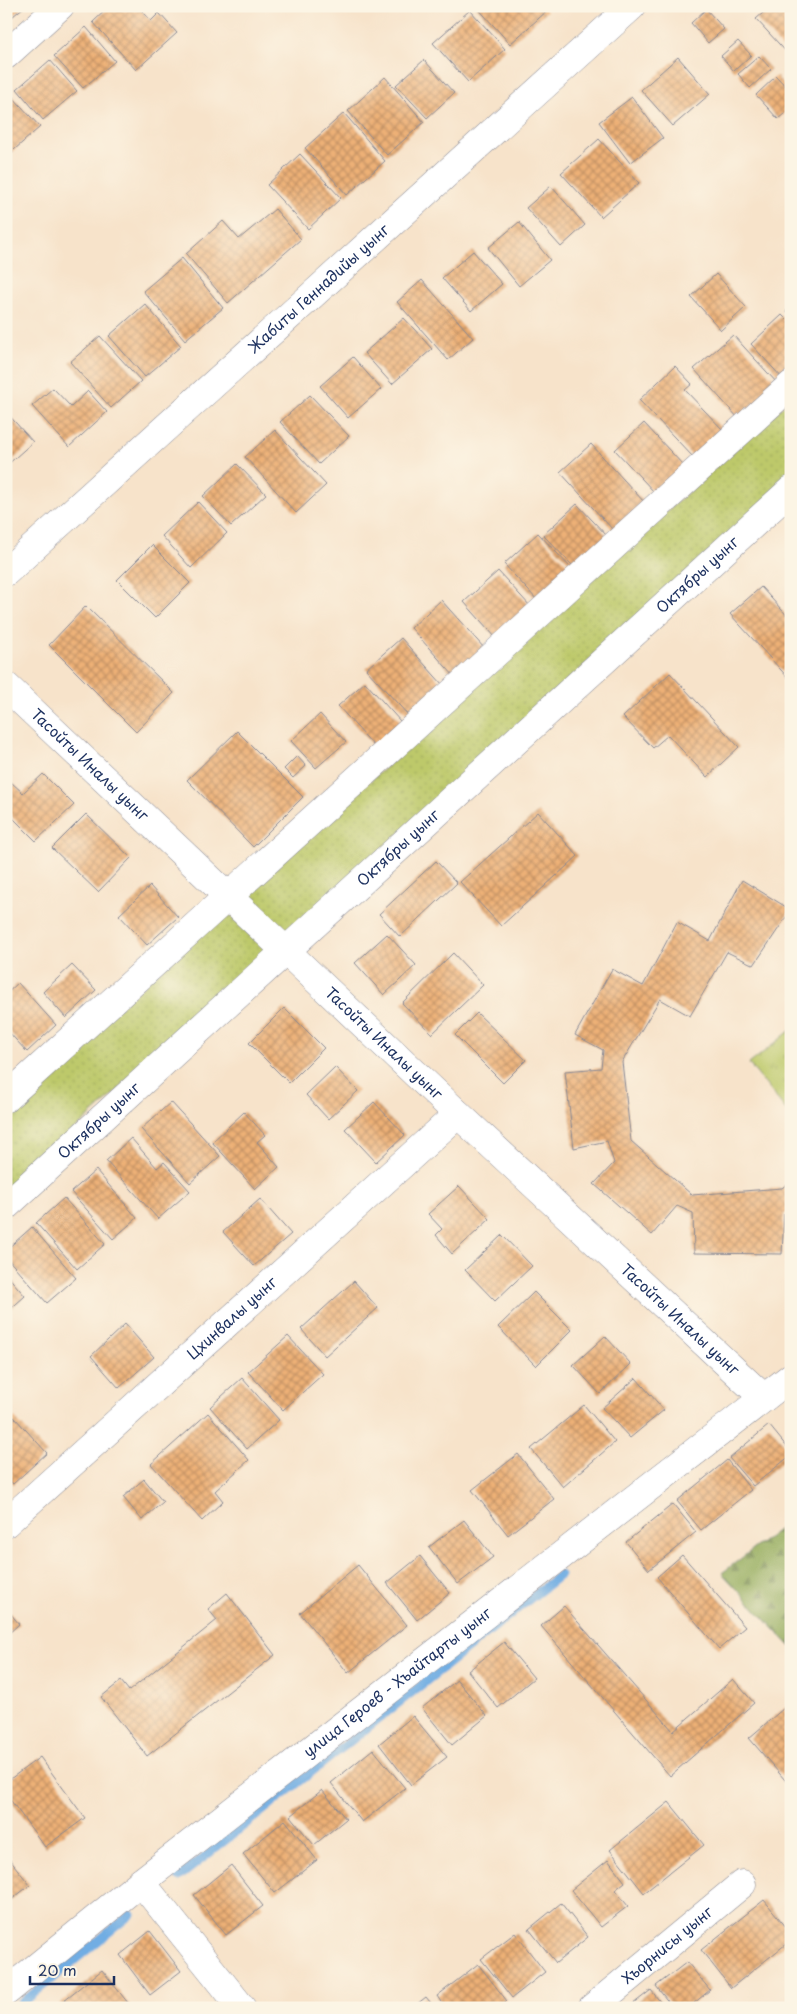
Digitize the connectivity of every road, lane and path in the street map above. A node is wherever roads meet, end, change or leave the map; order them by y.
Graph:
1 (60, 6) edge
2 (632, 6) edge
3 (6, 55) edge
4 (791, 385) edge
5 (791, 490) edge
6 (6, 572) edge
7 (6, 686) edge
8 (227, 895) junction
9 (286, 951) junction
10 (6, 1098) edge
11 (458, 1114) junction
12 (6, 1206) edge
13 (791, 1377) edge
14 (764, 1398) junction
15 (6, 1523) edge
16 (141, 1882) junction
17 (742, 1884) dead end
18 (6, 1992) edge
19 (242, 2008) edge
20 (592, 2008) edge

1 - 3 street
2 - 6 street, Жабиты Геннадийы уынг
4 - 8 street
5 - 9 street, Октябры уынг
7 - 8 street, Тасойты Иналы уынг
8 - 9 street, Тасойты Иналы уынг
8 - 10 street
9 - 11 street, Тасойты Иналы уынг
9 - 12 street, Октябры уынг
11 - 14 street, Тасойты Иналы уынг
11 - 15 street, Цхинвалы уынг
13 - 14 street, улица Героев - Хъайтарты уынг
14 - 16 street, улица Героев - Хъайтарты уынг
16 - 18 street, улица Героев - Хъайтарты уынг
16 - 19 street
17 - 20 street, Хъорнисы уынг

